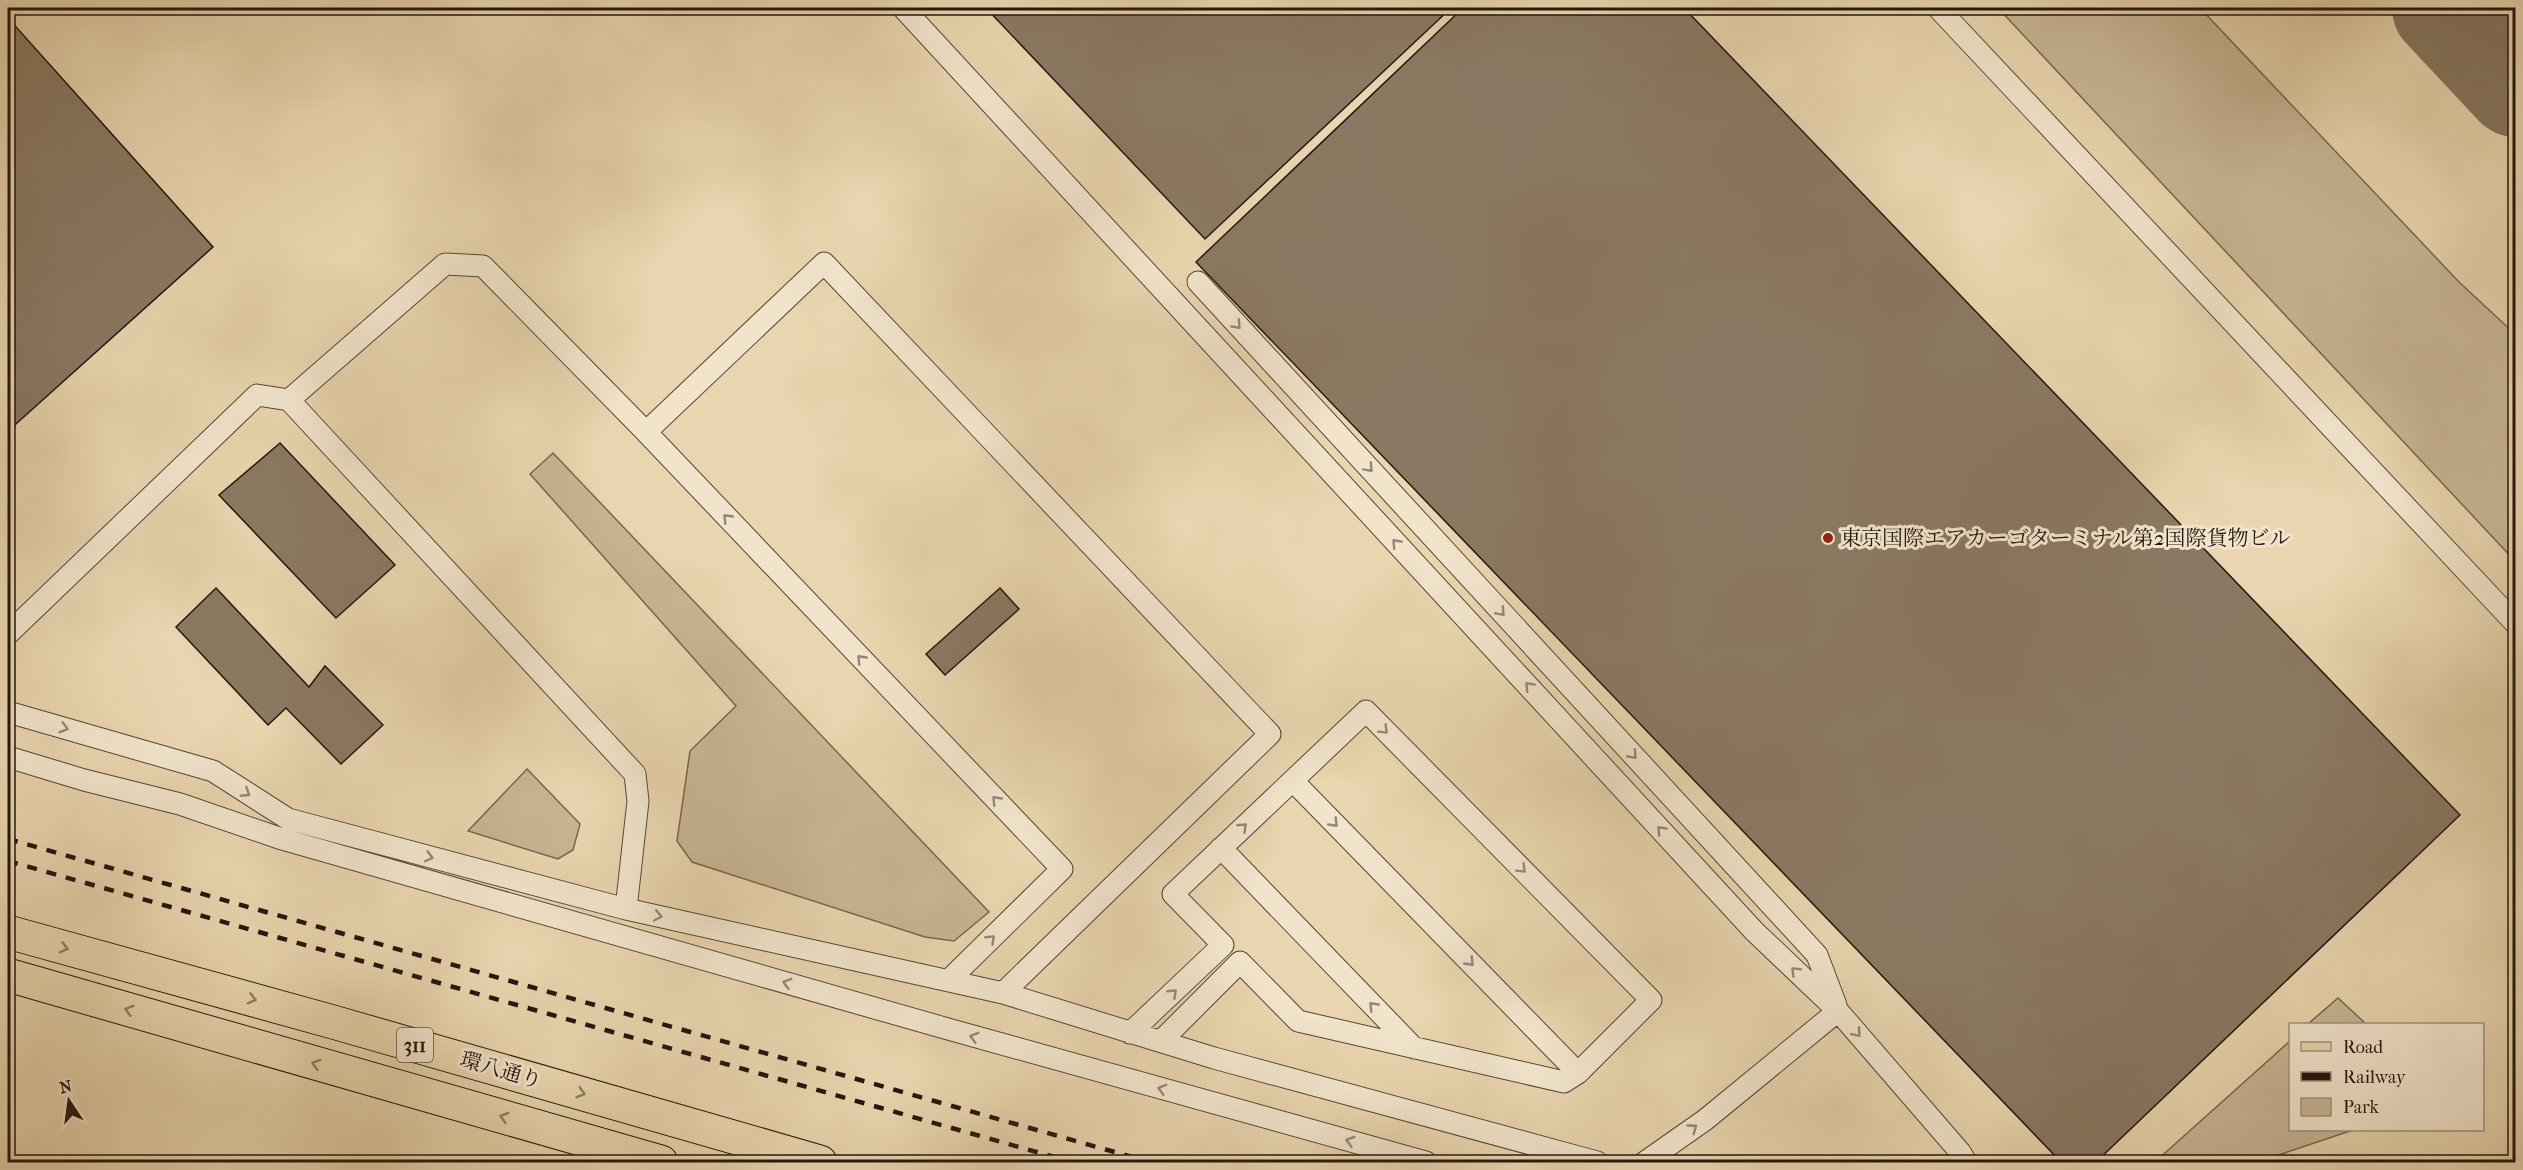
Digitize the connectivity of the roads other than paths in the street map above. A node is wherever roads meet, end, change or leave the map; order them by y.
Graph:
1 (903, 8) edge
2 (1938, 8) edge
3 (1198, 282) dead end
4 (288, 400) junction
5 (646, 432) junction
6 (2516, 624) edge
7 (8, 634) edge
8 (8, 712) edge
9 (8, 757) edge
10 (1293, 781) junction
11 (1221, 848) junction
12 (626, 909) junction
13 (8, 932) edge
14 (8, 975) edge
15 (949, 980) junction
16 (1003, 993) junction
17 (1838, 1011) junction
18 (1130, 1033) junction
19 (1161, 1041) junction
20 (1414, 1048) junction
21 (1578, 1073) junction
22 (661, 1162) edge
23 (820, 1162) edge
24 (1426, 1162) edge
25 (1597, 1162) edge
26 (1645, 1162) edge
27 (1966, 1162) edge

17 -> 1 lane
2 - 6 lane
3 -> 17 lane
4 - 5 lane
4 - 7 lane
4 - 12 lane
15 -> 5 lane
5 - 16 lane
8 -> 12 lane
24 -> 9 lane
11 -> 10 lane
10 -> 21 lane
10 -> 21 lane
18 -> 11 lane
20 -> 11 lane
12 -> 15 lane
13 -> 23 main road, 環八通り / 311
22 -> 14 main road, 311
15 - 16 lane
16 - 18 lane
26 -> 17 lane
17 -> 27 lane
18 - 19 lane
19 - 20 lane
19 - 25 lane
20 - 21 lane

